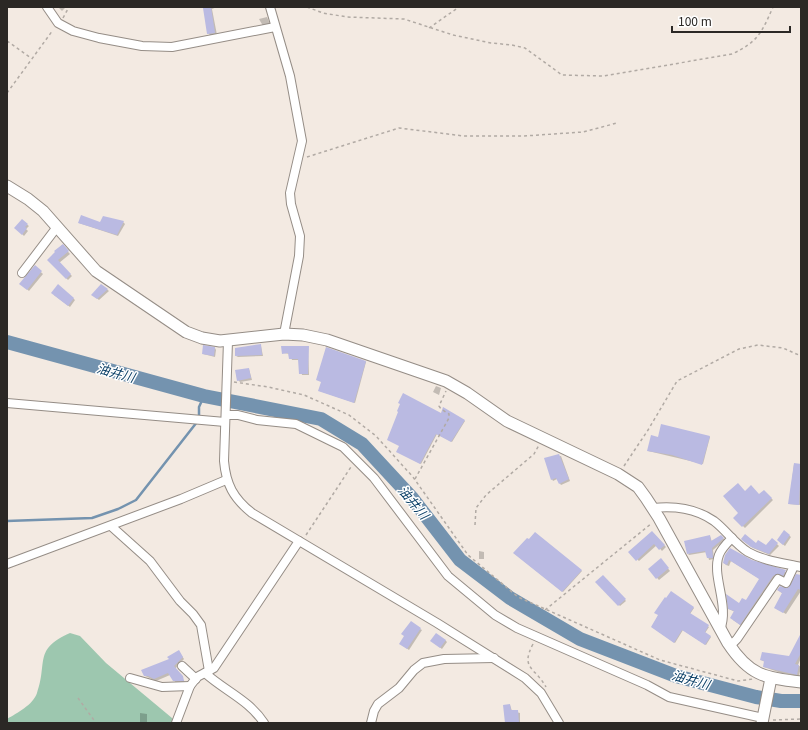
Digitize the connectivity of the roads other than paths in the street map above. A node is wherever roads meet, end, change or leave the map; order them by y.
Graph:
1 (47, 7) edge
2 (270, 7) edge
3 (275, 27) junction
4 (7, 186) edge
5 (57, 227) junction
6 (22, 273) dead end
7 (284, 334) junction
8 (228, 341) junction
9 (7, 403) edge
10 (226, 415) junction
11 (226, 480) junction
12 (656, 513) junction
13 (111, 526) junction
14 (732, 538) junction
15 (300, 542) junction
16 (7, 564) edge
17 (798, 566) edge
18 (720, 630) junction
19 (730, 646) junction
20 (494, 658) junction
21 (182, 666) dead end
22 (207, 672) junction
23 (130, 678) dead end
24 (196, 678) junction
25 (767, 680) junction
26 (801, 682) edge
27 (190, 686) junction
28 (763, 718) edge
29 (176, 723) edge
30 (264, 723) edge
31 (372, 723) edge
32 (559, 723) edge

1 - 3 street
2 - 3 street
3 - 7 street
4 - 5 street
5 - 6 street
5 - 8 street
7 - 8 street
7 - 12 street
8 - 10 street
9 - 10 street
10 - 11 street
10 - 28 street
11 - 13 street
11 - 15 street
12 - 14 street
12 - 18 street
13 - 16 street
13 - 22 street
14 - 17 street
14 - 18 street
15 - 20 street
15 - 22 street
17 - 19 street
18 - 19 street
19 - 25 street
20 - 31 street
20 - 32 street
21 - 24 street
22 - 24 street
22 - 30 street
23 - 27 street
24 - 27 street
25 - 26 street
25 - 28 street
27 - 29 street

